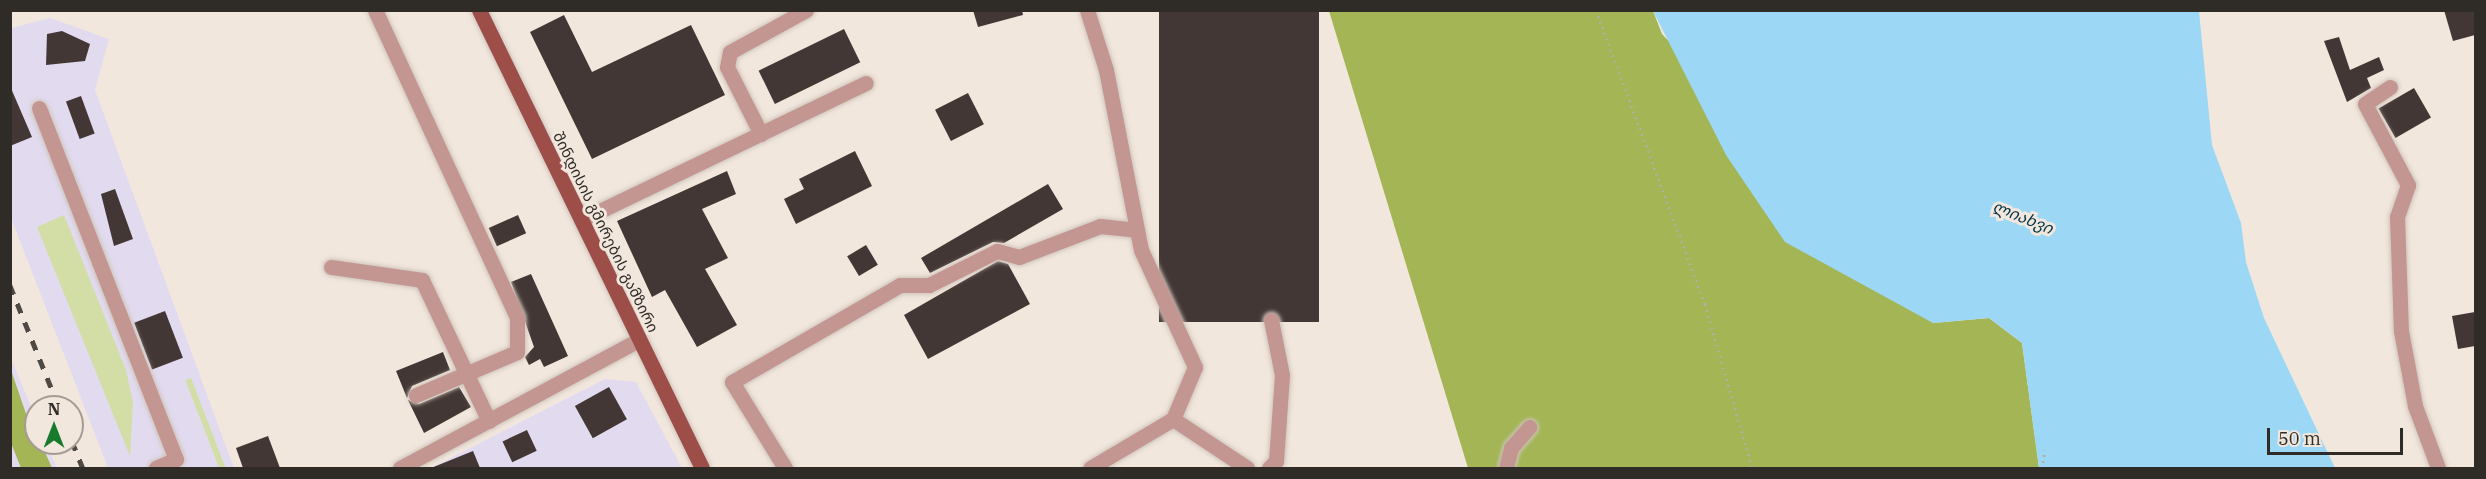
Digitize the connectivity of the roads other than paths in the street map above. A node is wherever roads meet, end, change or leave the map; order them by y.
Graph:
1 (375, 10) edge
2 (479, 10) edge
3 (806, 10) edge
4 (1087, 10) edge
5 (866, 83) dead end
6 (2390, 87) dead end
7 (39, 108) dead end
8 (761, 134) junction
9 (581, 220) junction
10 (1137, 230) junction
11 (331, 267) dead end
12 (1271, 320) dead end
13 (639, 340) junction
14 (467, 373) junction
15 (416, 395) dead end
16 (1173, 418) junction
17 (489, 421) junction
18 (1529, 427) dead end
19 (156, 468) edge
20 (400, 468) edge
21 (702, 468) edge
22 (784, 468) edge
23 (1090, 468) edge
24 (1247, 468) edge
25 (1269, 468) edge
26 (1506, 468) edge
27 (2438, 468) edge

1 - 14 street
2 - 9 main road, შინდისის გმირების გამზირი
3 - 8 street
4 - 10 street
5 - 8 street
6 - 27 street
7 - 19 street
8 - 9 street
9 - 13 main road, შინდისის გმირების გამზირი
10 - 16 street
10 - 22 street
11 - 14 street
12 - 25 street
13 - 17 street
13 - 21 main road, შინდისის გმირების გამზირი
14 - 15 street
14 - 17 street
16 - 23 street
16 - 24 street
17 - 20 street
18 - 26 street

